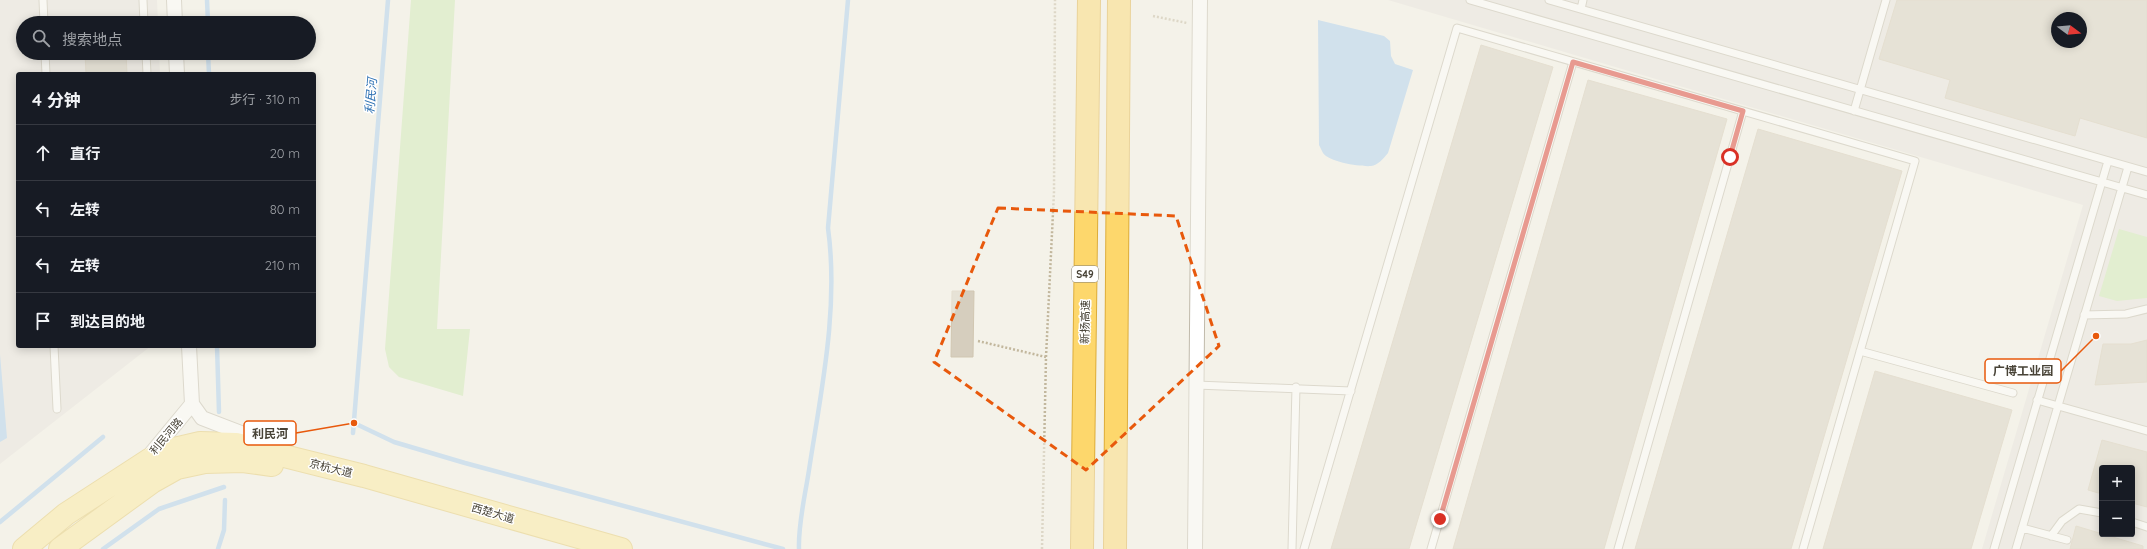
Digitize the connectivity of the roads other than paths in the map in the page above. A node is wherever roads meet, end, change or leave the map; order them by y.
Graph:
1 (43, 0) edge
2 (143, 0) edge
3 (174, 0) edge
4 (1089, 0) edge
5 (1119, 0) edge
6 (1200, 0) edge
7 (1470, 0) edge
8 (1549, 0) edge
9 (1583, 0) edge
10 (1886, 0) edge
11 (1581, 9) junction
12 (44, 16) edge
13 (144, 16) edge
14 (175, 16) edge
15 (45, 60) edge
16 (146, 60) edge
17 (176, 60) edge
18 (1573, 62) junction
19 (46, 72) edge
20 (147, 72) edge
21 (177, 72) edge
22 (1860, 90) junction
23 (1854, 110) junction
24 (1743, 111) junction
25 (2108, 161) junction
26 (2128, 167) junction
27 (2147, 172) edge
28 (2102, 182) junction
29 (2122, 188) junction
30 (2147, 195) edge
31 (2147, 309) edge
32 (2084, 315) junction
33 (54, 348) edge
34 (189, 348) edge
35 (1860, 351) junction
36 (1196, 385) junction
37 (1296, 387) junction
38 (1351, 391) junction
39 (2013, 393) dead end
40 (2038, 400) junction
41 (192, 404) junction
42 (2058, 406) junction
43 (56, 409) dead end
44 (2147, 431) edge
45 (139, 467) junction
46 (364, 476) junction
47 (2099, 513) edge
48 (2135, 523) edge
49 (2147, 527) edge
50 (2022, 528) junction
51 (2051, 536) junction
52 (2067, 540) dead end
53 (24, 549) edge
54 (60, 549) edge
55 (621, 549) edge
56 (1082, 549) edge
57 (1115, 549) edge
58 (1195, 549) edge
59 (1292, 549) edge
60 (1304, 549) edge
61 (1431, 549) edge
62 (1618, 549) edge
63 (1803, 549) edge
64 (1994, 549) edge
65 (2016, 549) edge

1 - 12 lane
2 - 13 lane
3 - 14 street
4 - 56 highway, 新扬高速 / S49
5 - 57 highway
6 - 36 street
7 - 23 lane
8 - 11 lane
9 - 11 lane
10 - 22 lane
11 - 22 lane
15 - 19 lane
16 - 20 lane
17 - 21 street
18 - 24 lane
18 - 38 lane
18 - 61 lane
22 - 23 lane
22 - 25 lane
23 - 28 lane
24 - 35 lane
24 - 62 lane
25 - 26 lane
25 - 28 lane
26 - 27 lane
26 - 29 lane
28 - 29 lane
28 - 40 lane
29 - 30 lane
29 - 32 lane
31 - 32 lane
32 - 42 lane
33 - 43 lane
34 - 41 street
35 - 39 lane
35 - 63 lane
36 - 37 lane
36 - 58 street
37 - 38 lane
37 - 59 lane
38 - 60 lane
40 - 42 lane
40 - 64 lane
41 - 45 street, 利民河路
41 - 46 street
42 - 44 lane
42 - 50 lane
45 - 46 main road, 京杭大道
45 - 53 main road, 京杭大道
46 - 54 main road, 京杭大道
46 - 55 main road, 西楚大道
47 - 51 lane
48 - 49 lane
50 - 51 lane
50 - 65 lane
51 - 52 lane

